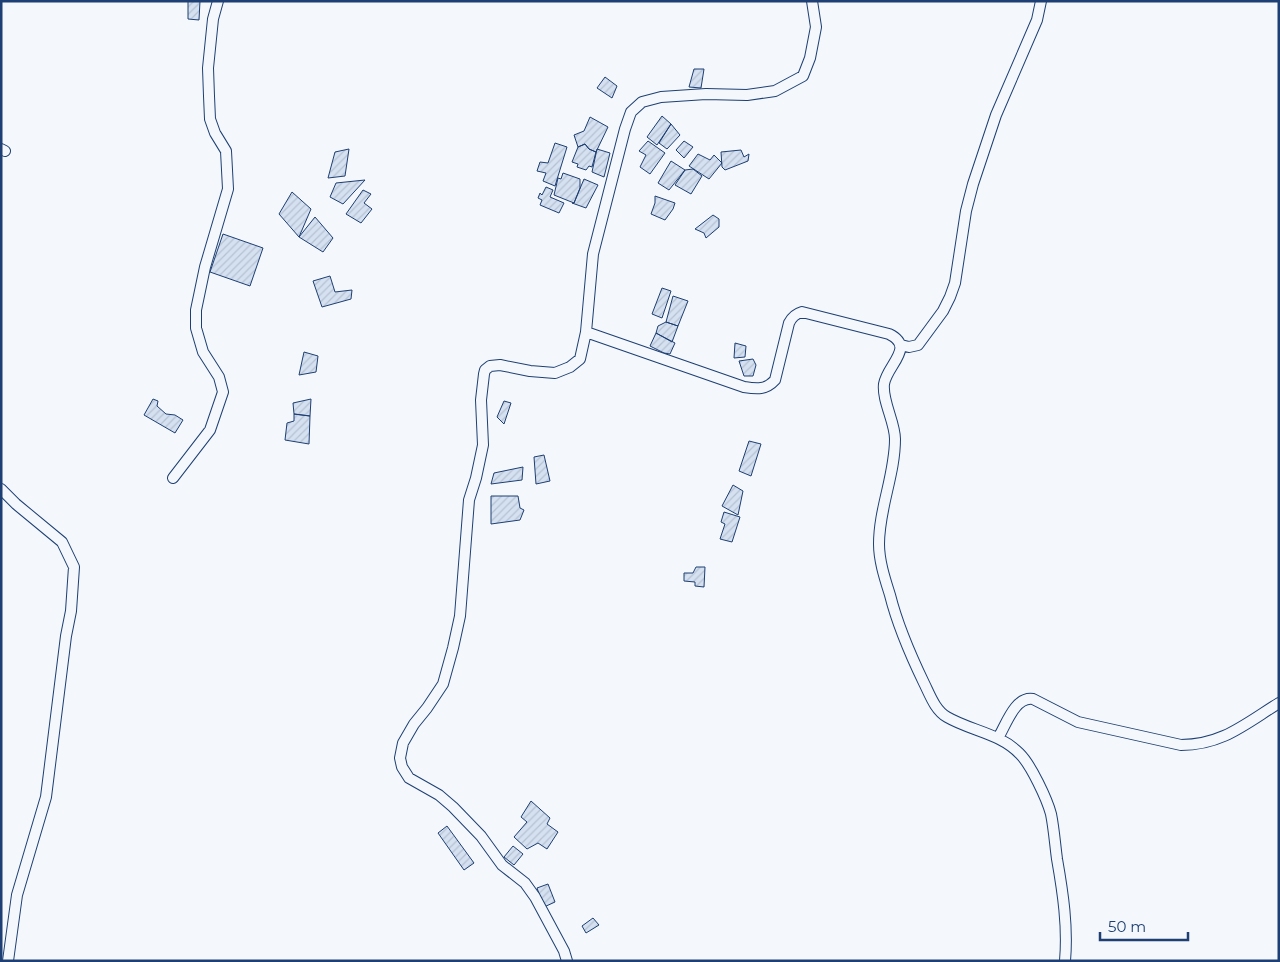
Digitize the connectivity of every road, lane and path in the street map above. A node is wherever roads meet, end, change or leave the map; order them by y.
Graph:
1 (218, 1) edge
2 (812, 1) edge
3 (1041, 1) edge
4 (586, 332) junction
5 (901, 345) junction
6 (173, 478) dead end
7 (1, 489) edge
8 (1279, 703) edge
9 (998, 738) junction
10 (8, 961) edge
11 (567, 961) edge
12 (1065, 961) edge

1 - 6 street
2 - 4 street
3 - 5 street
4 - 5 street
4 - 11 street
5 - 9 street
7 - 10 street
8 - 9 street
9 - 12 street

